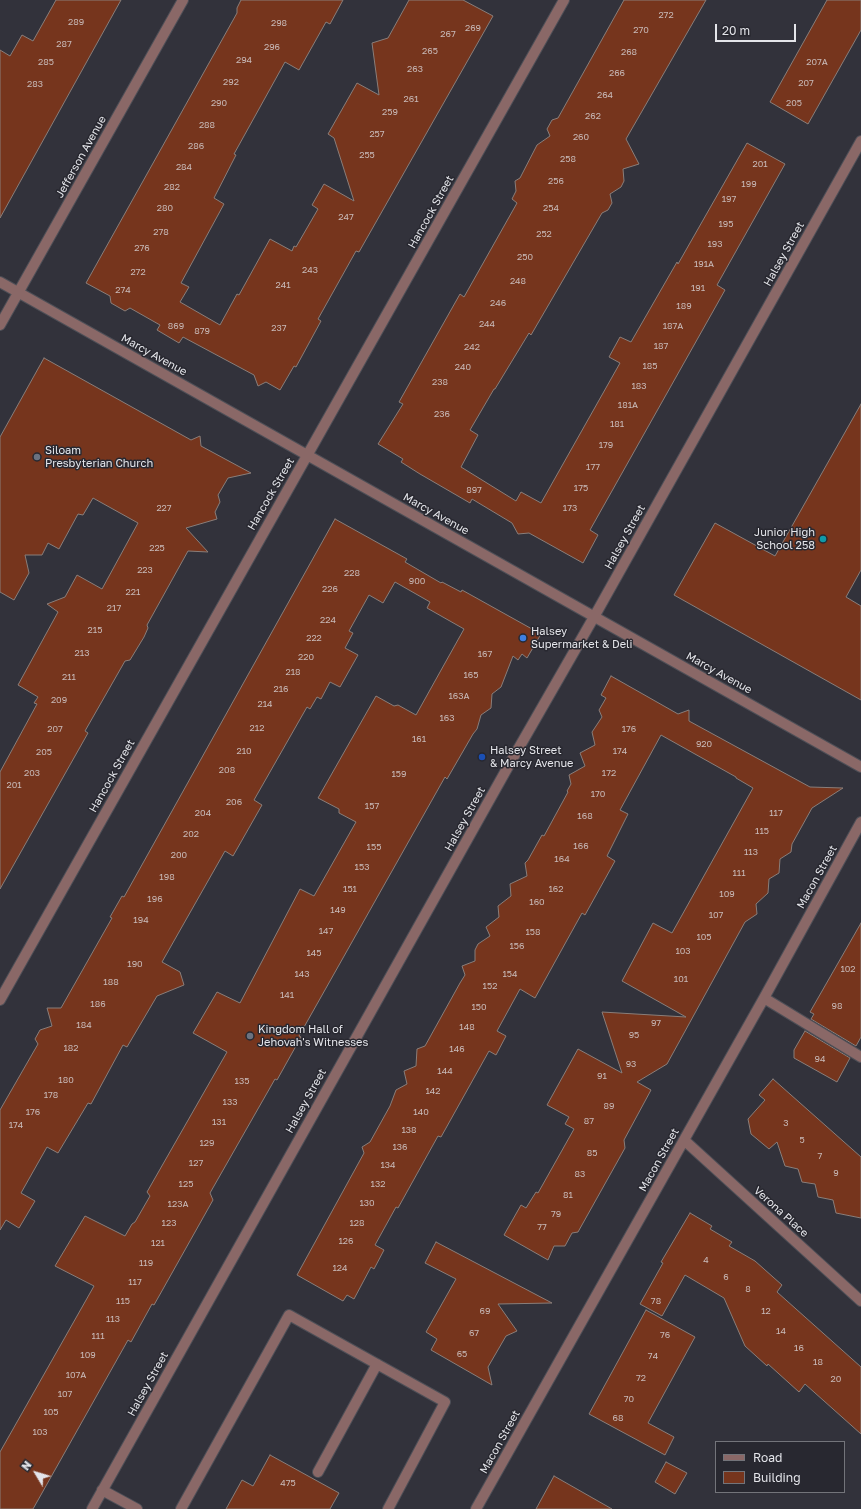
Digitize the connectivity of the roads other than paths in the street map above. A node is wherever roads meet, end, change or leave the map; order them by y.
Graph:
1 (183, 0) edge
2 (564, 0) edge
3 (861, 141) edge
4 (0, 282) edge
5 (18, 292) junction
6 (0, 325) edge
7 (308, 455) junction
8 (594, 617) junction
9 (861, 767) edge
10 (861, 822) edge
11 (764, 998) junction
12 (0, 1000) edge
13 (861, 1057) edge
14 (684, 1140) junction
15 (861, 1301) edge
16 (377, 1364) junction
17 (318, 1472) dead end
18 (102, 1490) junction
19 (92, 1509) edge
20 (137, 1509) edge
21 (181, 1509) edge
22 (388, 1509) edge
23 (476, 1509) edge

1 - 5 street, Jefferson Avenue
2 - 7 street, Hancock Street
3 - 8 street, Halsey Street
4 - 5 street, Marcy Avenue
5 - 6 street, Jefferson Avenue
5 - 7 street, Marcy Avenue
7 - 8 street, Marcy Avenue
7 - 12 street, Hancock Street
8 - 9 street, Marcy Avenue
8 - 18 street, Halsey Street
10 - 11 street, Macon Street
11 - 13 street
11 - 14 street, Macon Street
14 - 15 street, Verona Place
14 - 23 street, Macon Street
16 - 17 street
16 - 21 street
16 - 22 street
18 - 19 street, Halsey Street
18 - 20 street

